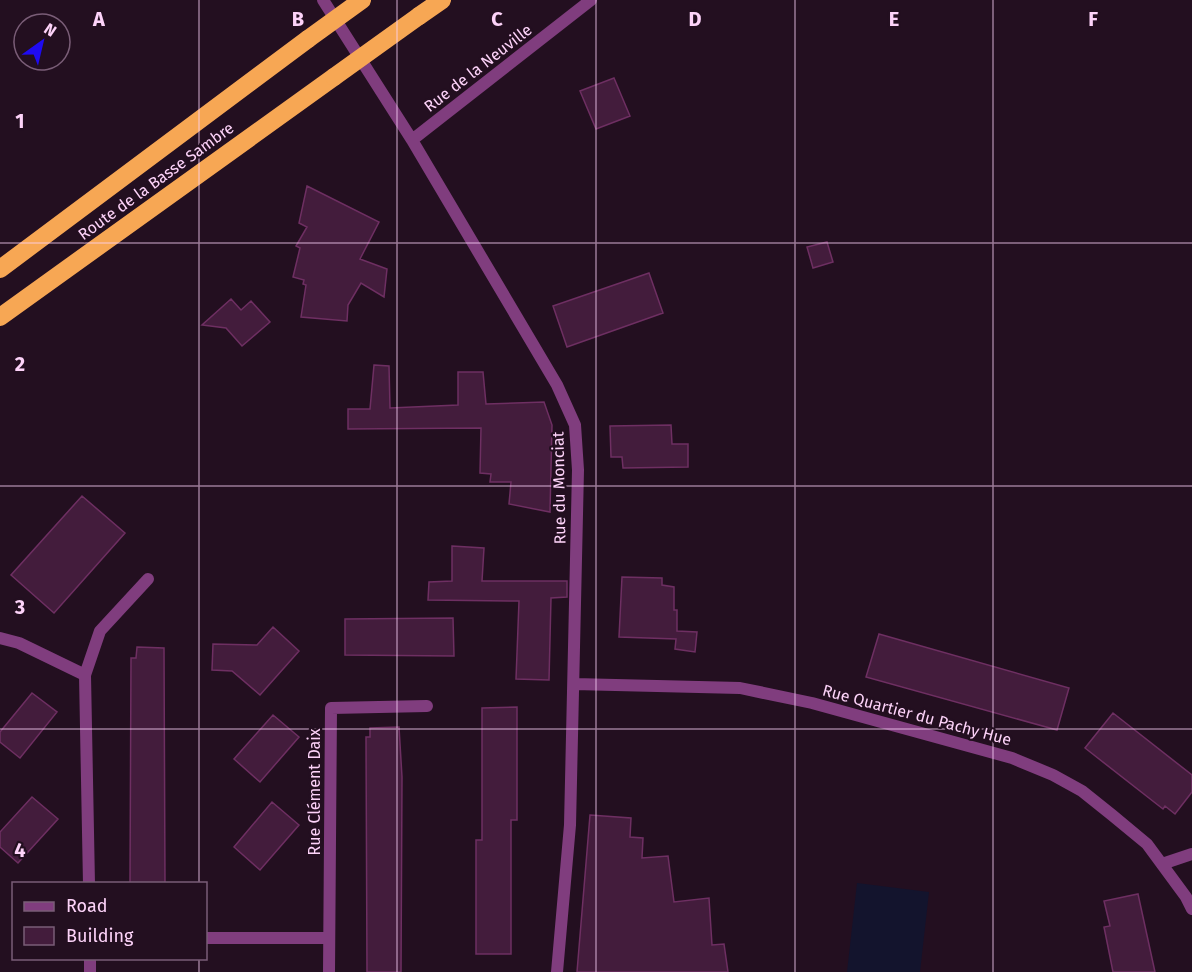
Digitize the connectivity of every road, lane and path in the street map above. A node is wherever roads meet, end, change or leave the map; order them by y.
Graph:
1 (322, 0) edge
2 (362, 0) edge
3 (442, 0) edge
4 (591, 0) edge
5 (412, 140) junction
6 (0, 269) edge
7 (0, 317) edge
8 (148, 579) dead end
9 (0, 638) edge
10 (85, 675) junction
11 (574, 684) junction
12 (427, 706) dead end
13 (1192, 854) edge
14 (1162, 864) junction
15 (89, 882) edge
16 (1192, 909) edge
17 (207, 938) edge
18 (329, 938) junction
19 (329, 972) edge
20 (557, 972) edge

1 - 5 street, Rue du Monciat
2 - 6 highway, Route de la Basse Sambre, bridge
3 - 7 highway, Route de la Basse Sambre, bridge
4 - 5 street, Rue de la Neuville
5 - 11 street, Rue du Monciat
8 - 10 street
9 - 10 street
10 - 15 street
11 - 14 street, Rue Quartier du Pachy Hue
11 - 20 street, Rue du Monciat
12 - 18 street, Rue Clément Daix
13 - 14 street
14 - 16 street, Rue Quartier du Pachy Hue
17 - 18 street
18 - 19 street, Rue Clément Daix

